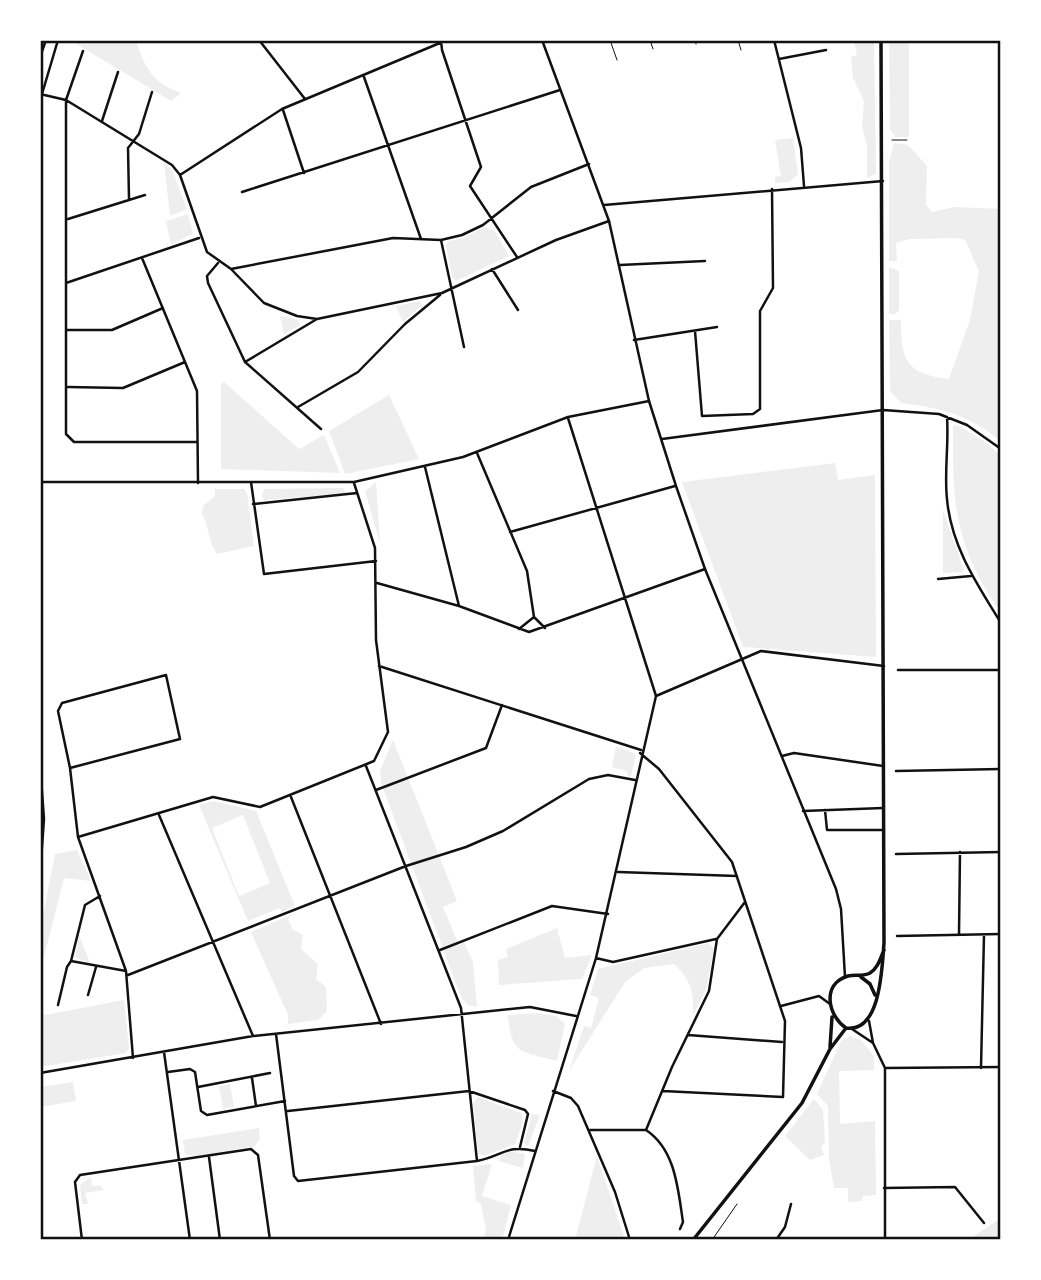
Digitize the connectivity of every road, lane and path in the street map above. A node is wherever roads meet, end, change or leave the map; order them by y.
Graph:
1 (46, 40) edge
2 (58, 40) edge
3 (259, 40) edge
4 (542, 40) edge
5 (610, 40) edge
6 (650, 40) edge
7 (695, 40) edge
8 (738, 40) edge
9 (774, 40) edge
10 (881, 40) edge
11 (444, 41) edge
12 (696, 44) dead end
13 (653, 50) dead end
14 (741, 50) dead end
15 (826, 50) dead end
16 (83, 51) dead end
17 (40, 57) edge
18 (617, 60) dead end
19 (779, 60) junction
20 (118, 72) dead end
21 (364, 76) junction
22 (561, 90) junction
23 (152, 92) dead end
24 (41, 94) edge
25 (304, 99) junction
26 (66, 100) junction
27 (282, 109) junction
28 (102, 121) junction
29 (465, 121) junction
30 (133, 139) junction
31 (892, 140) dead end
32 (907, 140) dead end
33 (388, 146) junction
34 (589, 164) junction
35 (304, 173) junction
36 (180, 175) junction
37 (883, 181) junction
38 (804, 187) junction
39 (772, 189) junction
40 (242, 192) dead end
41 (145, 195) dead end
42 (129, 199) junction
43 (604, 205) junction
44 (491, 218) junction
45 (67, 220) junction
46 (610, 221) junction
47 (199, 238) junction
48 (421, 239) junction
49 (441, 240) junction
50 (517, 257) junction
51 (142, 258) junction
52 (705, 261) dead end
53 (218, 263) junction
54 (620, 265) junction
55 (231, 269) junction
56 (492, 269) junction
57 (66, 283) junction
58 (452, 286) junction
59 (442, 293) junction
60 (163, 308) junction
61 (518, 310) dead end
62 (317, 319) junction
63 (717, 327) dead end
64 (67, 330) junction
65 (695, 331) junction
66 (634, 340) junction
67 (464, 347) dead end
68 (185, 362) junction
69 (245, 362) junction
70 (66, 387) junction
71 (649, 401) junction
72 (297, 407) junction
73 (883, 410) junction
74 (568, 417) junction
75 (947, 417) junction
76 (321, 429) dead end
77 (662, 439) junction
78 (197, 442) junction
79 (1001, 449) edge
80 (477, 453) junction
81 (425, 466) junction
82 (40, 482) edge
83 (251, 482) junction
84 (354, 482) junction
85 (198, 483) junction
86 (676, 486) junction
87 (357, 493) junction
88 (252, 504) junction
89 (596, 507) junction
90 (510, 532) junction
91 (376, 561) junction
92 (705, 569) junction
93 (971, 576) junction
94 (938, 579) dead end
95 (376, 583) junction
96 (625, 598) junction
97 (459, 606) junction
98 (534, 617) junction
99 (1001, 623) edge
100 (545, 628) junction
101 (518, 630) junction
102 (742, 659) junction
103 (379, 666) junction
104 (884, 666) junction
105 (898, 670) dead end
106 (1001, 670) edge
107 (656, 696) junction
108 (502, 705) junction
109 (641, 751) junction
110 (781, 757) junction
111 (40, 764) edge
112 (366, 766) junction
113 (883, 766) junction
114 (71, 768) junction
115 (1001, 769) edge
116 (896, 771) dead end
117 (635, 780) junction
118 (376, 790) junction
119 (291, 797) junction
120 (883, 808) junction
121 (825, 810) junction
122 (803, 811) junction
123 (159, 815) junction
124 (883, 830) junction
125 (78, 838) junction
126 (960, 852) junction
127 (1001, 852) edge
128 (896, 854) dead end
129 (406, 866) junction
130 (617, 872) junction
131 (40, 875) edge
132 (737, 876) junction
133 (330, 895) junction
134 (100, 896) junction
135 (745, 902) junction
136 (608, 914) junction
137 (958, 934) junction
138 (1001, 934) edge
139 (984, 935) junction
140 (897, 936) dead end
141 (718, 939) junction
142 (212, 943) junction
143 (439, 950) junction
144 (884, 950) junction
145 (596, 958) junction
146 (71, 961) junction
147 (96, 967) junction
148 (126, 973) junction
149 (860, 976) junction
150 (845, 977) junction
151 (88, 995) dead end
152 (876, 997) junction
153 (830, 1003) junction
154 (58, 1005) dead end
155 (781, 1006) junction
156 (833, 1015) junction
157 (460, 1016) junction
158 (576, 1016) junction
159 (869, 1021) junction
160 (381, 1024) junction
161 (846, 1028) junction
162 (852, 1029) junction
163 (276, 1034) junction
164 (688, 1035) junction
165 (253, 1036) junction
166 (783, 1042) junction
167 (873, 1043) junction
168 (830, 1049) junction
169 (164, 1052) junction
170 (133, 1058) junction
171 (1001, 1067) edge
172 (885, 1068) junction
173 (981, 1068) junction
174 (40, 1073) edge
175 (168, 1073) junction
176 (270, 1073) dead end
177 (251, 1077) junction
178 (198, 1087) junction
179 (469, 1091) junction
180 (553, 1091) junction
181 (663, 1091) junction
182 (285, 1101) junction
183 (256, 1106) junction
184 (287, 1111) junction
185 (589, 1130) junction
186 (646, 1130) junction
187 (520, 1147) junction
188 (535, 1152) junction
189 (209, 1157) junction
190 (180, 1158) junction
191 (477, 1161) junction
192 (884, 1188) junction
193 (737, 1204) dead end
194 (791, 1204) dead end
195 (984, 1223) dead end
196 (680, 1229) dead end
197 (82, 1240) edge
198 (190, 1240) edge
199 (220, 1240) edge
200 (270, 1240) edge
201 (508, 1240) edge
202 (630, 1240) edge
203 (693, 1240) edge
204 (712, 1240) edge
205 (776, 1240) edge
206 (885, 1240) edge

1 - 17 street
2 - 24 street
3 - 25 street
4 - 22 street
5 - 18 lane
6 - 13 lane
7 - 12 lane
8 - 14 lane
9 - 19 street
10 - 37 main road
11 - 21 street
11 - 29 street
15 - 19 street
16 - 26 street
19 - 38 street
20 - 28 street
21 - 25 street
21 - 33 street
22 - 29 street
22 - 34 street
23 - 30 street
24 - 26 street
25 - 27 street
26 - 28 street
26 - 45 street
27 - 35 street
27 - 36 street
28 - 30 street
29 - 33 street
29 - 44 street
30 - 36 street
30 - 42 street
31 - 32 lane
33 - 35 street
33 - 48 street
34 - 43 street
34 - 44 street
35 - 40 street
36 - 47 street
37 - 38 street
37 - 73 main road
38 - 39 street
39 - 43 street
39 - 65 street
41 - 42 street
42 - 45 street
43 - 46 street
44 - 49 street
44 - 50 street
45 - 57 street
46 - 50 street
46 - 54 street
47 - 51 street
47 - 53 street
48 - 49 street
48 - 55 street
49 - 58 street
50 - 56 street
51 - 57 street
51 - 60 street
52 - 54 street
53 - 55 street
53 - 69 street
54 - 66 street
55 - 62 street
56 - 58 street
56 - 61 street
57 - 64 street
58 - 59 street
58 - 67 street
59 - 62 street
59 - 72 street
60 - 64 street
60 - 68 street
62 - 69 street
63 - 65 street
64 - 70 street
65 - 66 street
66 - 71 street
68 - 70 street
68 - 78 street
69 - 72 street
70 - 78 street
71 - 74 street
71 - 77 street
72 - 76 street
73 - 75 street
73 - 77 street
73 - 104 main road
74 - 80 street
74 - 89 street
75 - 79 street
75 - 93 street
77 - 86 street
78 - 85 street
80 - 81 street
80 - 90 street
81 - 84 street
81 - 97 street
82 - 85 street
83 - 84 street
83 - 85 street
83 - 88 street
84 - 87 street
86 - 89 street
86 - 92 street
87 - 88 street
87 - 91 street
88 - 91 street
89 - 90 street
89 - 96 street
90 - 98 street
91 - 95 street
92 - 96 street
92 - 102 street
93 - 94 street
93 - 99 street
95 - 97 street
95 - 103 street
96 - 100 street
96 - 107 street
97 - 101 street
98 - 100 street
98 - 101 street
100 - 101 street
102 - 104 street
102 - 107 street
102 - 110 street
103 - 108 street
103 - 112 street
104 - 113 main road
105 - 106 street
107 - 109 street
108 - 109 street
108 - 118 street
109 - 117 street
109 - 132 street
110 - 113 street
110 - 122 street
111 - 131 street
112 - 118 street
112 - 119 street
113 - 120 main road
114 - 114 street
114 - 125 street
115 - 116 street
117 - 129 street
117 - 130 street
118 - 129 street
119 - 123 street
119 - 133 street
120 - 121 street
120 - 124 main road
121 - 122 street
121 - 124 street
122 - 150 street
123 - 125 street
123 - 142 street
124 - 144 main road
125 - 134 street
126 - 127 street
126 - 128 street
126 - 137 street
129 - 133 street
129 - 143 street
130 - 132 street
130 - 136 street
132 - 135 street
133 - 142 street
133 - 160 street
134 - 146 street
134 - 148 street
135 - 141 street
135 - 155 street
136 - 143 street
136 - 145 street
137 - 139 street
137 - 140 street
138 - 139 street
139 - 173 street
141 - 145 street
141 - 164 street
142 - 148 street
142 - 165 street
143 - 157 street
144 - 149 main road
144 - 152 main road
145 - 158 street
146 - 147 street
146 - 154 street
147 - 148 street
147 - 151 street
148 - 170 street
149 - 150 main road
149 - 152 main road
150 - 153 main road
152 - 159 main road
153 - 155 street
153 - 156 main road
155 - 166 street
156 - 161 main road
156 - 168 main road
157 - 158 street
157 - 160 street
157 - 179 street
158 - 180 street
159 - 162 main road
159 - 167 street
160 - 163 street
161 - 162 main road
161 - 168 main road
162 - 167 street
163 - 165 street
163 - 182 street
164 - 166 street
164 - 181 street
165 - 169 street
166 - 181 street
167 - 172 street
168 - 203 main road
169 - 170 street
169 - 175 street
170 - 174 street
171 - 173 street
172 - 173 street
172 - 192 street
175 - 178 street
175 - 190 street
176 - 177 street
177 - 178 street
177 - 183 street
178 - 183 street
179 - 184 street
179 - 187 street
179 - 191 street
180 - 185 street
180 - 188 street
181 - 186 street
182 - 183 street
182 - 184 street
184 - 191 street
185 - 186 street
185 - 202 street
186 - 196 street
187 - 188 street
187 - 191 street
188 - 201 street
189 - 190 street
189 - 199 street
189 - 200 street
190 - 197 street
190 - 198 street
192 - 195 street
192 - 206 street
193 - 204 lane
194 - 205 street

